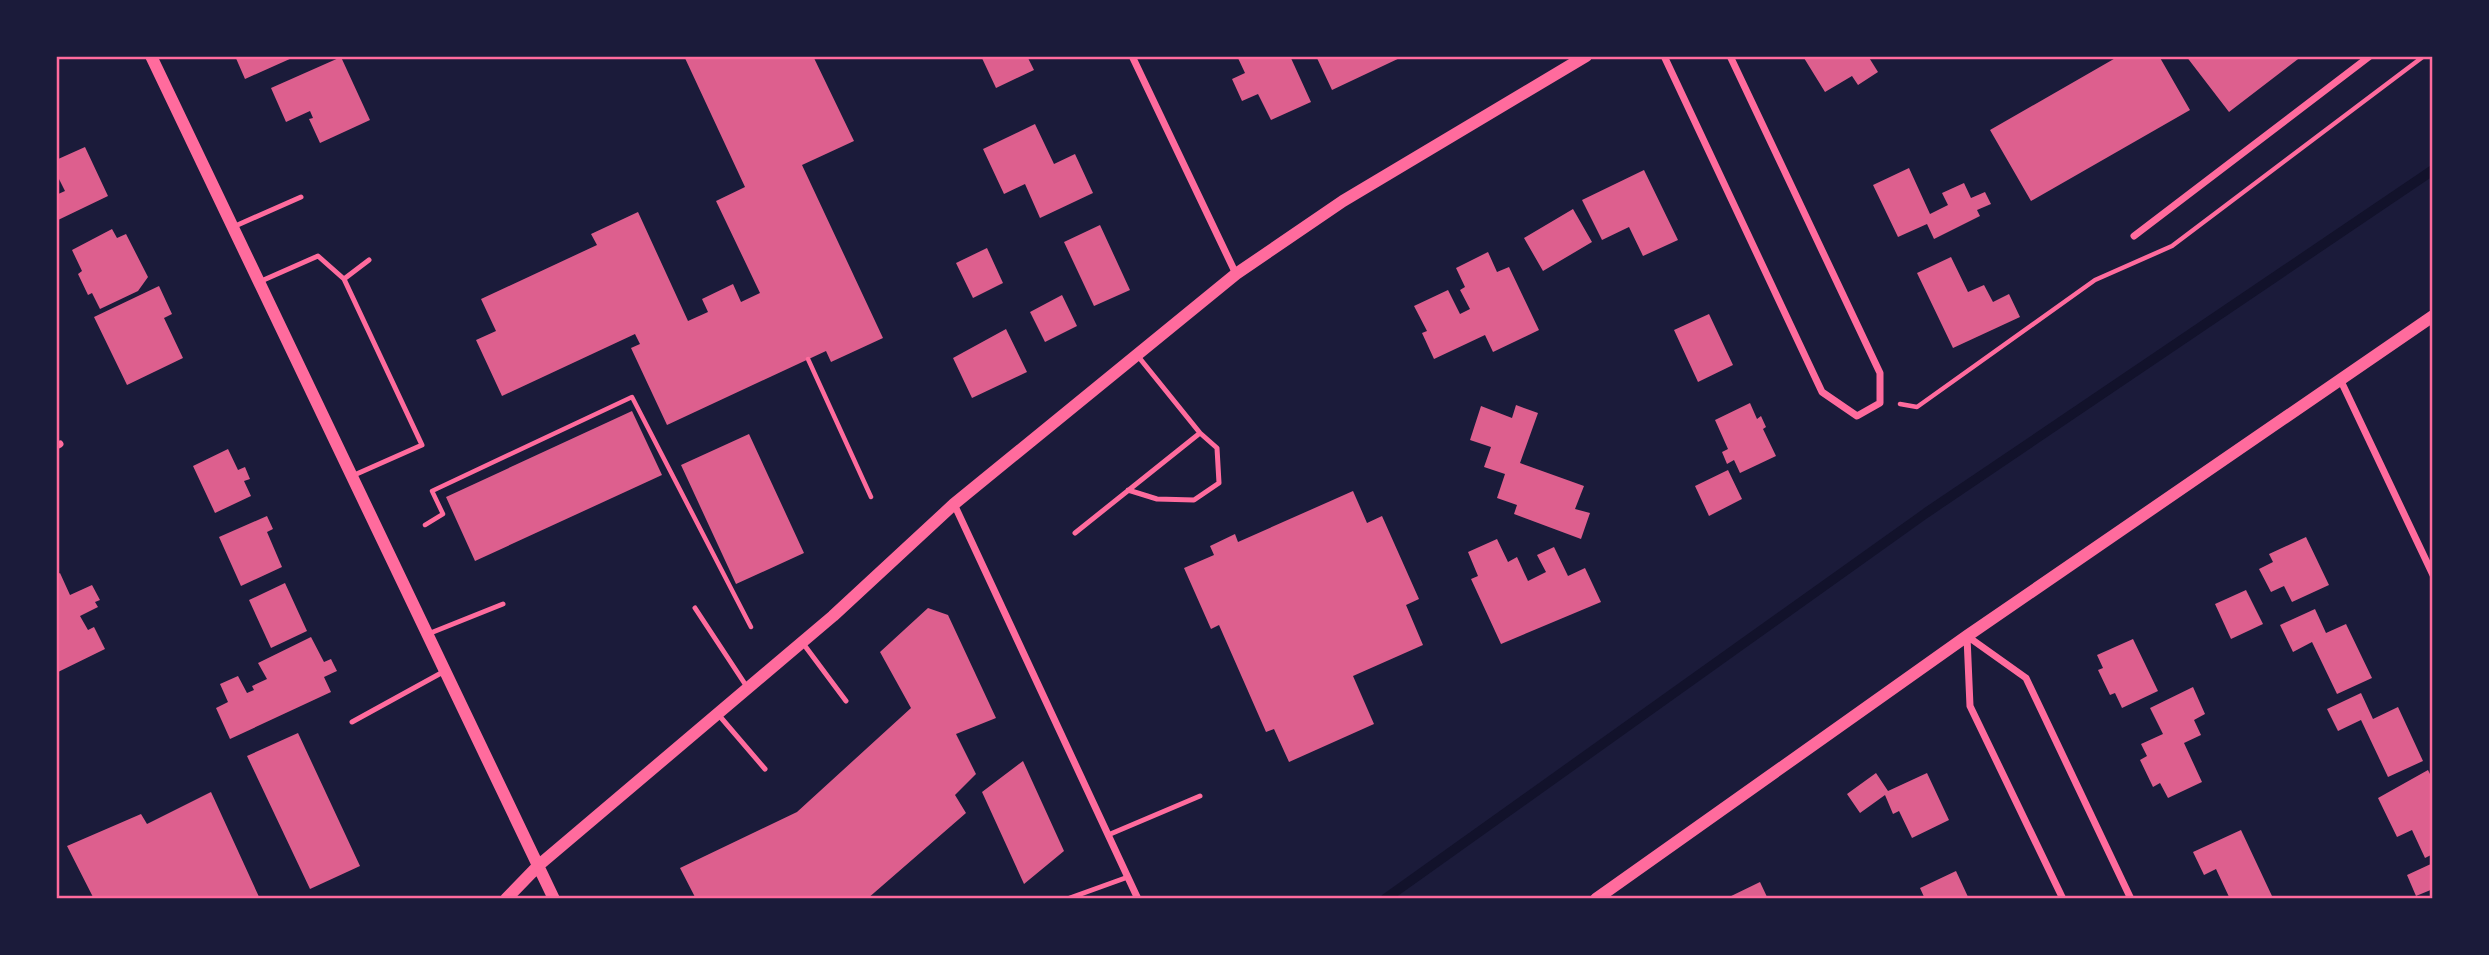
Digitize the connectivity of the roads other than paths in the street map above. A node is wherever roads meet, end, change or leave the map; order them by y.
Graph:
1 (151, 56) edge
2 (1132, 56) edge
3 (1586, 56) edge
4 (1664, 56) edge
5 (1730, 56) edge
6 (2370, 56) edge
7 (301, 197) dead end
8 (233, 227) junction
9 (2134, 236) dead end
10 (369, 260) dead end
11 (1236, 274) junction
12 (344, 279) junction
13 (259, 282) junction
14 (2433, 316) edge
15 (1137, 355) junction
16 (2340, 379) junction
17 (1199, 433) junction
18 (352, 477) junction
19 (1128, 490) junction
20 (954, 504) junction
21 (1075, 533) dead end
22 (2433, 575) edge
23 (503, 604) dead end
24 (695, 608) dead end
25 (428, 634) junction
26 (1967, 636) junction
27 (802, 642) junction
28 (446, 671) junction
29 (748, 688) junction
30 (846, 701) dead end
31 (717, 713) junction
32 (352, 722) dead end
33 (765, 769) dead end
34 (1199, 796) dead end
35 (1108, 835) junction
36 (539, 865) junction
37 (1128, 877) junction
38 (1609, 895) edge
39 (506, 899) edge
40 (554, 899) edge
41 (1067, 899) edge
42 (1138, 899) edge
43 (1596, 899) edge
44 (2063, 899) edge
45 (2131, 899) edge

1 - 8 street
2 - 11 street
3 - 11 street
4 - 5 street
6 - 9 street
7 - 8 lane
8 - 13 street
10 - 12 lane
11 - 15 street
12 - 13 lane
12 - 18 lane
13 - 18 street
14 - 16 street
15 - 17 lane
15 - 20 street
16 - 22 street
16 - 26 street
17 - 19 lane
17 - 19 lane
18 - 25 street
19 - 21 lane
20 - 27 street
20 - 35 street
23 - 25 lane
24 - 29 lane
25 - 28 street
26 - 38 street
26 - 44 street
26 - 45 street
27 - 29 street
27 - 30 lane
28 - 32 lane
28 - 36 street
29 - 31 street
31 - 33 lane
31 - 36 street
34 - 35 lane
35 - 37 street
36 - 39 street
36 - 40 street
37 - 41 lane
37 - 42 street
38 - 43 street

